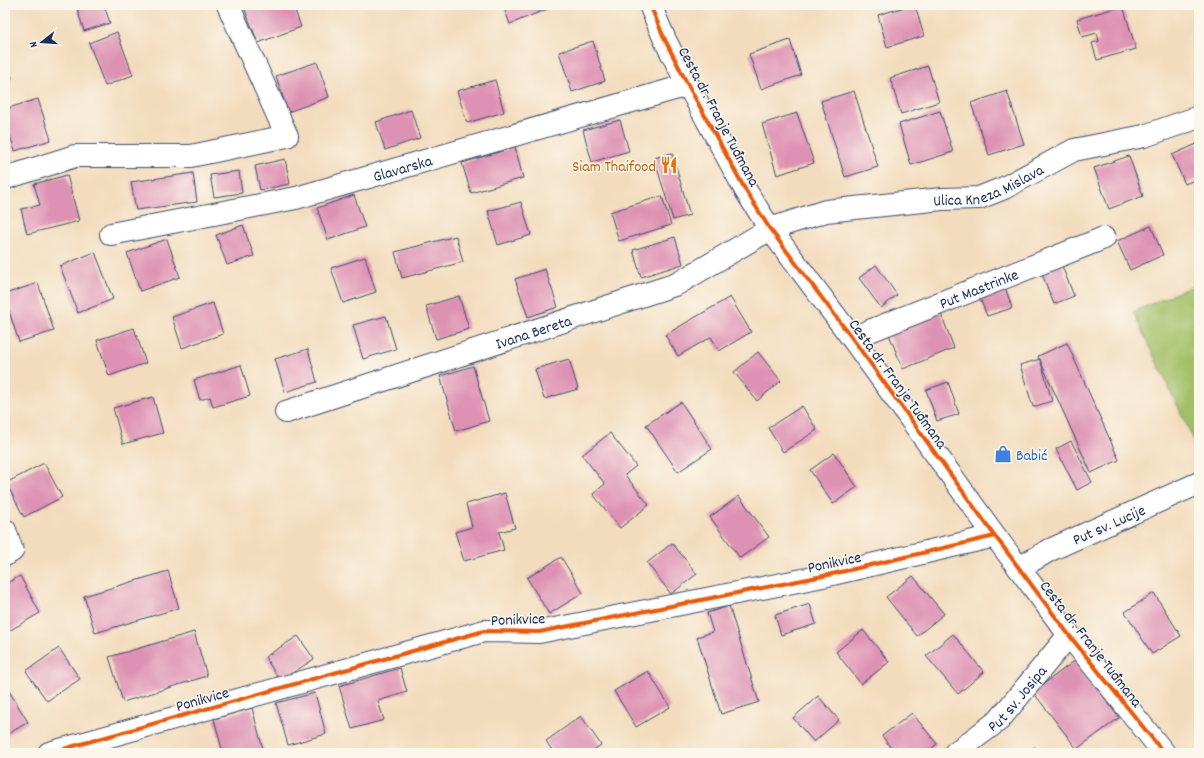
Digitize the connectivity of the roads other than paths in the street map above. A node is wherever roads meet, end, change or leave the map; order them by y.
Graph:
1 (228, 5) edge
2 (650, 5) edge
3 (688, 85) junction
4 (1199, 117) edge
5 (9, 177) dead end
6 (770, 229) junction
7 (112, 234) dead end
8 (1104, 238) dead end
9 (852, 338) junction
10 (286, 412) dead end
11 (1199, 483) edge
12 (5, 530) edge
13 (995, 536) junction
14 (5, 555) edge
15 (1019, 568) junction
16 (1069, 635) junction
17 (49, 753) edge
18 (956, 753) edge
19 (1164, 753) edge

1 - 5 street
2 - 3 street, Cesta dr. Franje Tuđmana
3 - 6 street, Cesta dr. Franje Tuđmana
3 - 7 street, Glavarska
4 - 6 street, Ulica Kneza Mislava
6 - 9 street, Cesta dr. Franje Tuđmana
6 - 10 street, Ivana Bereta
8 - 9 street, Put Mastrinke
9 - 13 street, Cesta dr. Franje Tuđmana
11 - 15 street, Put sv. Lucije
12 - 14 street
13 - 15 street, Cesta dr. Franje Tuđmana
13 - 17 street, Ponikvice
15 - 16 street, Cesta dr. Franje Tuđmana
16 - 18 street, Put sv. Josipa
16 - 19 street, Cesta dr. Franje Tuđmana

